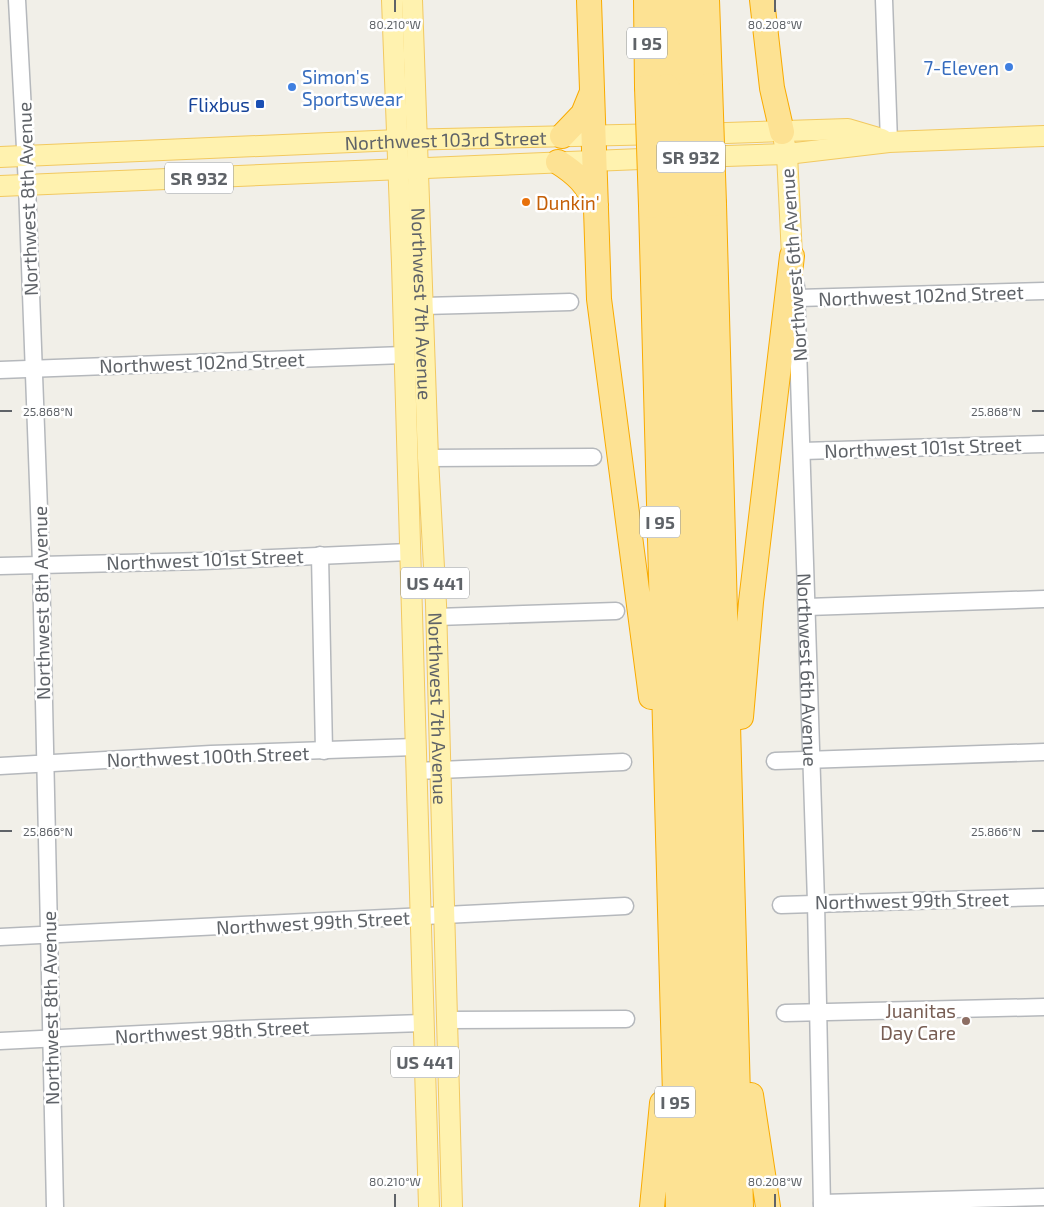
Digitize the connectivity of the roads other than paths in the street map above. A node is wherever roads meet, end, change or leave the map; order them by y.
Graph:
1 (17, 0) edge
2 (392, 0) edge
3 (412, 0) edge
4 (589, 0) edge
5 (646, 0) edge
6 (665, 0) edge
7 (688, 0) edge
8 (707, 0) edge
9 (762, 0) edge
10 (884, 0) edge
11 (701, 85) junction
12 (657, 86) junction
13 (593, 90) junction
14 (594, 135) junction
15 (562, 136) junction
16 (1044, 136) edge
17 (407, 140) junction
18 (889, 142) junction
19 (784, 143) junction
20 (25, 156) junction
21 (0, 157) edge
22 (595, 160) junction
23 (558, 162) junction
24 (408, 169) junction
25 (27, 185) junction
26 (0, 186) edge
27 (704, 205) junction
28 (661, 206) junction
29 (597, 208) junction
30 (792, 256) junction
31 (1044, 291) edge
32 (798, 298) junction
33 (570, 302) dead end
34 (423, 306) junction
35 (404, 355) junction
36 (33, 368) junction
37 (0, 370) edge
38 (1044, 444) edge
39 (802, 451) junction
40 (593, 457) dead end
41 (428, 458) junction
42 (409, 552) junction
43 (320, 555) junction
44 (41, 564) junction
45 (0, 566) edge
46 (1044, 600) edge
47 (807, 607) junction
48 (616, 611) dead end
49 (437, 617) junction
50 (437, 668) junction
51 (415, 747) junction
52 (324, 751) junction
53 (1044, 752) edge
54 (810, 760) junction
55 (775, 761) dead end
56 (623, 762) dead end
57 (45, 765) junction
58 (0, 766) edge
59 (441, 770) junction
60 (416, 771) junction
61 (731, 835) junction
62 (668, 838) junction
63 (1044, 897) edge
64 (816, 902) junction
65 (780, 905) dead end
66 (625, 906) dead end
67 (444, 916) junction
68 (420, 917) junction
69 (48, 934) junction
70 (0, 937) edge
71 (672, 997) junction
72 (736, 998) junction
73 (1044, 1007) edge
74 (785, 1012) dead end
75 (818, 1012) junction
76 (626, 1019) dead end
77 (446, 1020) junction
78 (423, 1023) junction
79 (50, 1038) junction
80 (0, 1041) edge
81 (1044, 1197) edge
82 (1013, 1203) edge
83 (822, 1205) edge
84 (55, 1207) edge
85 (429, 1207) edge
86 (452, 1207) edge
87 (652, 1207) edge
88 (678, 1207) edge
89 (698, 1207) edge
90 (721, 1207) edge
91 (741, 1207) edge
92 (768, 1207) edge

1 - 20 street, Northwest 8th Avenue
2 - 17 main road, Northwest 7th Avenue / US 441
3 - 17 main road, Northwest 7th Avenue / US 441
4 - 13 highway
5 - 12 highway, I 95
6 - 12 highway
7 - 11 highway
8 - 11 highway
9 - 19 highway
10 - 18 street
11 - 27 highway, bridge
12 - 28 highway, I 95, bridge
13 - 14 highway
13 - 15 highway
14 - 15 main road, Northwest 103rd Street / SR 932
14 - 19 main road, Northwest 103rd Street / SR 932
14 - 22 highway
15 - 17 main road, Northwest 103rd Street / SR 932
16 - 18 main road, Northwest 103rd Street / SR 932
17 - 20 main road, Northwest 103rd Street / SR 932
17 - 24 main road, Northwest 7th Avenue / US 441
18 - 19 main road, Northwest 103rd Street / SR 932
19 - 22 main road, Northwest 103rd Street / SR 932
19 - 30 main road, Northwest 6th Avenue
20 - 21 main road, Northwest 103rd Street / SR 932
20 - 25 street, Northwest 8th Avenue
22 - 23 main road, Northwest 103rd Street / SR 932
22 - 29 highway
23 - 24 main road, Northwest 103rd Street / SR 932
23 - 29 highway
24 - 25 main road, Northwest 103rd Street / SR 932
24 - 34 main road, Northwest 7th Avenue / US 441
24 - 35 main road, Northwest 7th Avenue / US 441
25 - 26 main road, Northwest 103rd Street / SR 932
25 - 36 street, Northwest 8th Avenue
27 - 61 highway
27 - 90 highway
28 - 62 highway, I 95
28 - 89 highway
29 - 62 highway
30 - 32 street, Northwest 6th Avenue
30 - 61 highway
31 - 32 street, Northwest 102nd Street
32 - 39 street, Northwest 6th Avenue
33 - 34 street
34 - 41 main road, Northwest 7th Avenue / US 441
35 - 36 street, Northwest 102nd Street
35 - 41 main road
35 - 42 main road, Northwest 7th Avenue / US 441
36 - 37 street, Northwest 102nd Street
36 - 44 street, Northwest 8th Avenue
38 - 39 street, Northwest 101st Street
39 - 47 street, Northwest 6th Avenue
40 - 41 street
41 - 49 main road, Northwest 7th Avenue / US 441
42 - 43 street, Northwest 101st Street
42 - 50 main road
42 - 51 main road, Northwest 7th Avenue / US 441
43 - 44 street, Northwest 101st Street
43 - 52 street
44 - 45 street, Northwest 101st Street
44 - 57 street, Northwest 8th Avenue
46 - 47 street
47 - 54 street, Northwest 6th Avenue
48 - 49 street
49 - 50 main road, Northwest 7th Avenue / US 441
50 - 59 main road, Northwest 7th Avenue / US 441
51 - 52 street, Northwest 100th Street
51 - 60 main road, Northwest 7th Avenue / US 441
52 - 57 street, Northwest 100th Street
53 - 54 street
54 - 55 street
54 - 64 street, Northwest 6th Avenue
56 - 59 street
57 - 58 street, Northwest 100th Street
57 - 69 street, Northwest 8th Avenue
59 - 60 street
59 - 67 main road, Northwest 7th Avenue / US 441
60 - 68 main road, Northwest 7th Avenue / US 441
61 - 72 highway
62 - 71 highway, I 95
63 - 64 street, Northwest 99th Street
64 - 65 street, Northwest 99th Street
64 - 75 street, Northwest 6th Avenue
66 - 67 street, Northwest 99th Street
67 - 68 street, Northwest 99th Street
67 - 77 main road, Northwest 7th Avenue / US 441
68 - 69 street, Northwest 99th Street
68 - 78 main road, Northwest 7th Avenue / US 441
69 - 70 street, Northwest 99th Street
69 - 79 street, Northwest 8th Avenue
71 - 87 highway
71 - 88 highway, I 95
72 - 91 highway
72 - 92 highway
73 - 75 street
74 - 75 street
75 - 83 street, Northwest 6th Avenue
76 - 77 street
77 - 86 main road, Northwest 7th Avenue / US 441
78 - 79 street, Northwest 98th Street
78 - 85 main road, Northwest 7th Avenue / US 441
79 - 80 street, Northwest 98th Street
79 - 84 street, Northwest 8th Avenue
81 - 82 street
82 - 83 street

